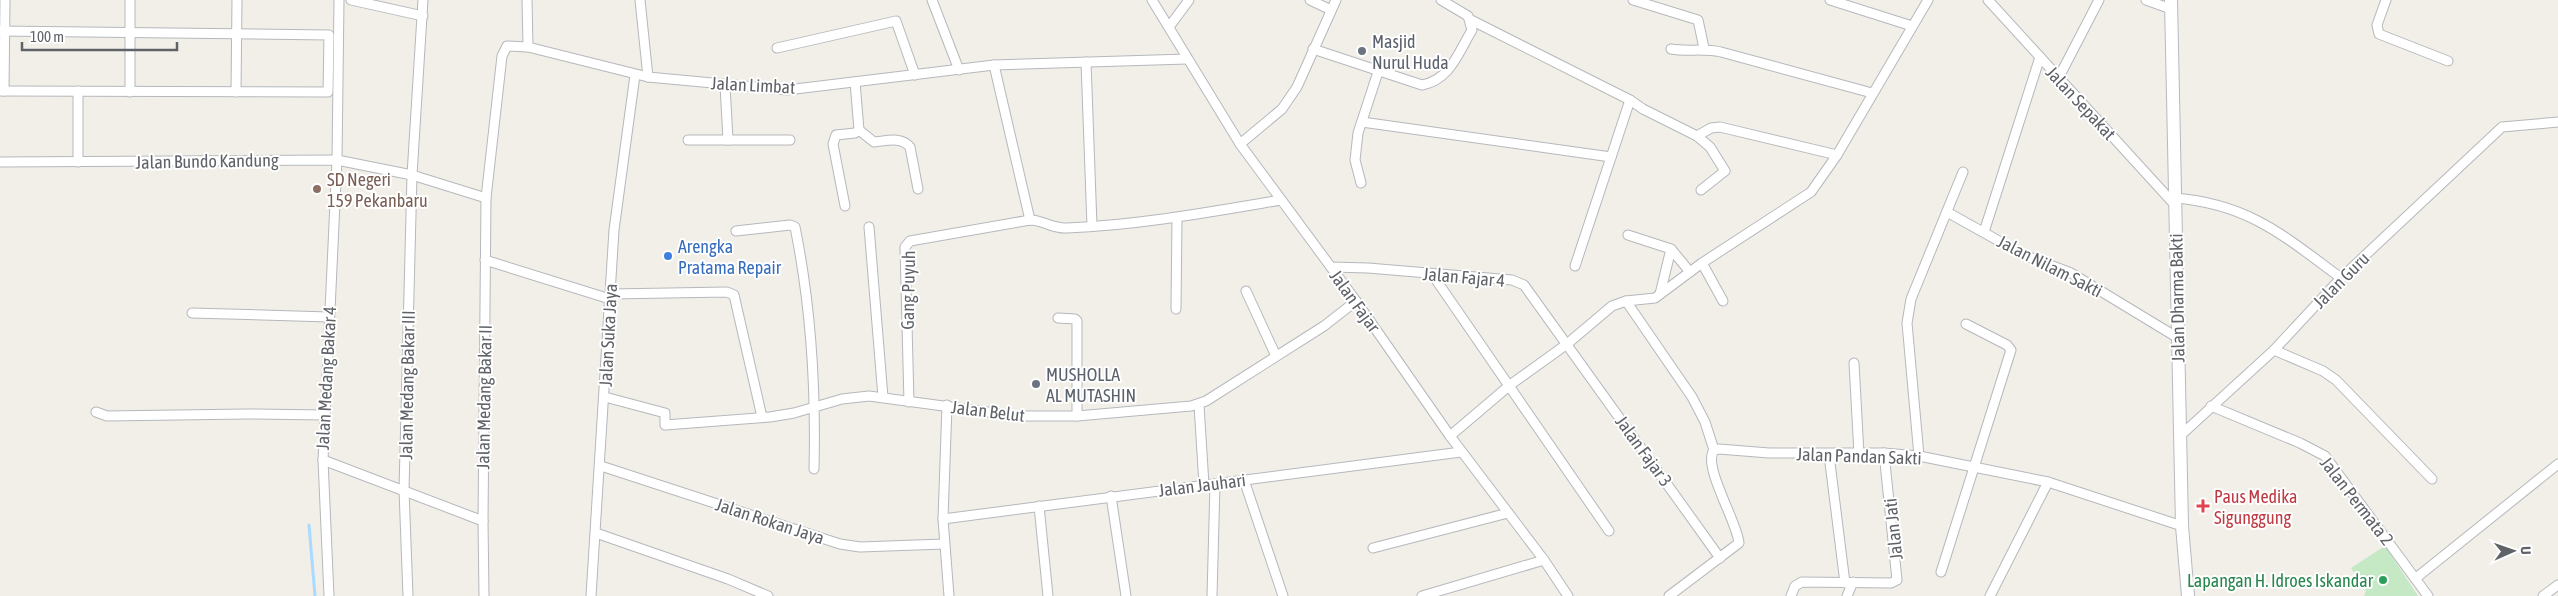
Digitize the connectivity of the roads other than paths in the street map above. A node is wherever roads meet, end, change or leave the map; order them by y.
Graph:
1 (5, 0) edge
2 (130, 0) edge
3 (237, 0) edge
4 (339, 0) edge
5 (351, 0) edge
6 (423, 0) edge
7 (526, 0) edge
8 (640, 0) edge
9 (932, 0) edge
10 (1152, 0) edge
11 (1189, 0) edge
12 (1310, 0) edge
13 (1336, 0) edge
14 (1441, 0) edge
15 (1633, 0) edge
16 (1830, 0) edge
17 (1928, 0) edge
18 (1988, 0) edge
19 (2098, 0) edge
20 (2146, 0) edge
21 (2386, 0) edge
22 (2171, 5) edge
23 (1331, 10) junction
24 (423, 16) junction
25 (1471, 20) junction
26 (1912, 26) junction
27 (1169, 27) junction
28 (2, 31) edge
29 (130, 34) junction
30 (236, 35) junction
31 (528, 47) junction
32 (777, 48) dead end
33 (1704, 48) junction
34 (1671, 49) dead end
35 (1313, 50) junction
36 (2040, 57) junction
37 (1186, 59) junction
38 (1086, 62) junction
39 (2448, 62) dead end
40 (994, 65) junction
41 (959, 70) junction
42 (1378, 72) junction
43 (635, 75) junction
44 (915, 75) junction
45 (648, 77) junction
46 (2058, 78) junction
47 (855, 82) junction
48 (725, 84) junction
49 (2, 91) edge
50 (78, 91) junction
51 (130, 92) junction
52 (236, 92) junction
53 (1872, 93) junction
54 (1630, 100) junction
55 (1362, 122) junction
56 (2558, 122) edge
57 (859, 130) junction
58 (1697, 136) junction
59 (688, 140) dead end
60 (728, 140) junction
61 (790, 140) dead end
62 (1240, 144) junction
63 (1837, 155) junction
64 (1611, 157) junction
65 (337, 160) junction
66 (0, 162) edge
67 (78, 162) junction
68 (1963, 172) dead end
69 (412, 175) junction
70 (1360, 183) dead end
71 (918, 188) dead end
72 (1701, 190) dead end
73 (486, 198) junction
74 (1281, 200) junction
75 (2175, 201) junction
76 (845, 206) dead end
77 (1947, 212) junction
78 (1177, 218) junction
79 (1030, 220) junction
80 (1092, 226) junction
81 (869, 227) dead end
82 (736, 231) dead end
83 (1984, 232) junction
84 (1628, 235) dead end
85 (1671, 249) junction
86 (486, 260) junction
87 (1702, 263) junction
88 (1575, 266) dead end
89 (1331, 267) junction
90 (1690, 272) junction
91 (1432, 274) junction
92 (2341, 278) junction
93 (1246, 291) dead end
94 (1660, 294) junction
95 (610, 296) junction
96 (1356, 301) junction
97 (1626, 301) junction
98 (1723, 301) dead end
99 (1176, 309) dead end
100 (192, 313) dead end
101 (329, 317) junction
102 (1058, 318) dead end
103 (1966, 324) dead end
104 (2178, 338) junction
105 (1567, 344) junction
106 (2274, 350) junction
107 (1276, 356) junction
108 (1854, 363) dead end
109 (1510, 385) junction
110 (605, 397) junction
111 (883, 397) junction
112 (909, 402) junction
113 (815, 405) junction
114 (947, 405) junction
115 (1200, 405) junction
116 (2211, 406) junction
117 (96, 412) dead end
118 (325, 415) junction
119 (1077, 416) junction
120 (762, 417) junction
121 (1450, 436) junction
122 (2181, 436) junction
123 (1714, 450) junction
124 (1461, 452) junction
125 (1884, 453) junction
126 (1859, 454) junction
127 (1829, 455) junction
128 (1919, 456) junction
129 (323, 460) junction
130 (2558, 464) edge
131 (601, 466) junction
132 (814, 468) dead end
133 (1975, 468) junction
134 (2432, 479) dead end
135 (1244, 480) junction
136 (2048, 482) junction
137 (1215, 484) junction
138 (1204, 485) junction
139 (404, 490) junction
140 (1111, 496) junction
141 (1039, 506) junction
142 (1508, 513) junction
143 (943, 519) junction
144 (483, 521) junction
145 (2182, 526) junction
146 (1610, 531) dead end
147 (596, 533) junction
148 (944, 544) junction
149 (1373, 548) dead end
150 (1720, 558) junction
151 (1544, 560) junction
152 (1942, 572) dead end
153 (2416, 578) junction
154 (1849, 582) junction
155 (2558, 585) edge
156 (1434, 594) edge
157 (329, 596) edge
158 (408, 596) edge
159 (484, 596) edge
160 (591, 596) edge
161 (768, 596) edge
162 (949, 596) edge
163 (1048, 596) edge
164 (1126, 596) edge
165 (1212, 596) edge
166 (1283, 596) edge
167 (1422, 596) edge
168 (1568, 596) edge
169 (1669, 596) edge
170 (1791, 596) edge
171 (1847, 596) edge
172 (1990, 596) edge
173 (2188, 596) edge
174 (2428, 596) edge
175 (2543, 596) edge

1 - 28 street
2 - 29 street
3 - 30 street
4 - 65 street, Jalan Medang Bakar 4
5 - 24 street
6 - 24 street, Jalan Medang Bakar III
7 - 31 street
8 - 45 street
9 - 41 street
10 - 27 street, Jalan Fajar
11 - 27 street
12 - 23 street
13 - 23 street
14 - 25 street
15 - 33 street
16 - 26 street
17 - 26 street
18 - 36 street, Jalan Sepakat
19 - 46 street
20 - 22 street
21 - 39 street
22 - 75 main road, Jalan Dharma Bakti
23 - 35 street
24 - 69 street, Jalan Medang Bakar III
25 - 42 street
25 - 54 street
26 - 53 street
27 - 37 street, Jalan Fajar
28 - 29 street
28 - 49 street
29 - 30 street
29 - 51 street
30 - 52 street
30 - 52 street
31 - 43 street, Jalan Limbat
31 - 73 street, Jalan Limbat
32 - 44 street
33 - 34 street
33 - 53 street
35 - 42 street
35 - 62 street
36 - 46 street, Jalan Sepakat
36 - 83 street
37 - 38 street, Jalan Limbat
37 - 62 street, Jalan Fajar
38 - 40 street, Jalan Limbat
38 - 80 street
40 - 41 street, Jalan Limbat
40 - 79 street
41 - 44 street, Jalan Limbat
42 - 55 street
43 - 45 street, Jalan Limbat
43 - 95 street, Jalan Suka Jaya
44 - 47 street, Jalan Limbat
45 - 48 street, Jalan Limbat
46 - 75 street, Jalan Sepakat
47 - 48 street, Jalan Limbat
47 - 57 street
48 - 60 street
49 - 50 street
50 - 51 street
50 - 67 street
51 - 52 street
53 - 63 street
54 - 58 street
54 - 64 street
55 - 64 street
55 - 70 street
56 - 92 street, Jalan Guru
57 - 71 street
57 - 76 street
58 - 63 street
58 - 72 street
59 - 60 street
60 - 61 street
62 - 74 street, Jalan Fajar
63 - 87 street
64 - 88 street
65 - 67 street, Jalan Bundo Kandung
65 - 69 street, Jalan Bundo Kandung
65 - 101 street, Jalan Medang Bakar 4
66 - 67 street, Jalan Bundo Kandung
68 - 77 street
69 - 73 street, Jalan Bundo Kandung
69 - 139 street, Jalan Medang Bakar III
73 - 86 street, Jalan Medang Bakar II
74 - 78 street
74 - 89 street, Jalan Fajar
75 - 92 street
75 - 104 main road, Jalan Dharma Bakti
77 - 83 street, Jalan Nilam Sakti
77 - 128 street
78 - 80 street
78 - 99 street
79 - 80 street
79 - 112 street, Gang Puyuh
81 - 111 street
82 - 113 street
83 - 104 street, Jalan Nilam Sakti
84 - 85 street
85 - 90 street
85 - 94 street
86 - 95 street
86 - 144 street, Jalan Medang Bakar II
87 - 90 street
87 - 98 street
89 - 91 street, Jalan Fajar 4
89 - 96 street, Jalan Fajar
90 - 94 street
91 - 105 street, Jalan Fajar 4
91 - 109 street
92 - 106 street, Jalan Guru
93 - 107 street
94 - 97 street
95 - 110 street, Jalan Suka Jaya
95 - 120 street
96 - 107 street, Jalan Belut
96 - 121 street, Jalan Fajar
97 - 105 street
97 - 123 street
100 - 101 street
101 - 118 street, Jalan Medang Bakar 4
102 - 119 street
103 - 133 street
104 - 122 main road, Jalan Dharma Bakti
105 - 109 street
105 - 150 street, Jalan Fajar 3
106 - 116 street, Jalan Guru
106 - 134 street
107 - 115 street, Jalan Belut
108 - 126 street
109 - 121 street
109 - 146 street
110 - 120 street, Jalan Belut
110 - 131 street, Jalan Suka Jaya
111 - 112 street, Jalan Belut
111 - 113 street, Jalan Belut
112 - 114 street, Jalan Belut
113 - 120 street, Jalan Belut
113 - 132 street
114 - 119 street, Jalan Belut
114 - 143 street
115 - 119 street, Jalan Belut
115 - 138 street
116 - 122 street, Jalan Guru
116 - 153 street, Jalan Permata 2
117 - 118 street
118 - 129 street, Jalan Medang Bakar 4
121 - 124 street, Jalan Fajar
122 - 145 main road, Jalan Dharma Bakti
123 - 127 street, Jalan Pandan Sakti
123 - 150 street
124 - 135 street, Jalan Jauhari
124 - 142 street, Jalan Fajar
125 - 126 street, Jalan Pandan Sakti
125 - 128 street, Jalan Pandan Sakti
125 - 154 street, Jalan Jati
126 - 127 street, Jalan Pandan Sakti
127 - 154 street
128 - 133 street, Jalan Pandan Sakti
129 - 139 street
129 - 157 street, Jalan Medang Bakar 4
130 - 153 street
131 - 147 street, Jalan Suka Jaya
131 - 148 street, Jalan Rokan Jaya
133 - 136 street, Jalan Pandan Sakti
133 - 152 street
135 - 137 street, Jalan Jauhari
135 - 166 street
136 - 145 street, Jalan Pandan Sakti
136 - 172 street
137 - 138 street, Jalan Jauhari
137 - 165 street
138 - 140 street, Jalan Jauhari
139 - 144 street
139 - 158 street, Jalan Medang Bakar III
140 - 141 street, Jalan Jauhari
140 - 164 street
141 - 143 street, Jalan Jauhari
141 - 163 street
142 - 149 street
142 - 151 street, Jalan Fajar
143 - 148 street
144 - 159 street, Jalan Medang Bakar II
145 - 173 main road, Jalan Dharma Bakti
147 - 160 street, Jalan Suka Jaya
147 - 161 street
148 - 162 street
150 - 169 street
151 - 156 street
151 - 168 street, Jalan Fajar
153 - 174 street, Jalan Permata 2
154 - 170 street, Jalan Jati
154 - 171 street
155 - 175 street
156 - 167 street

